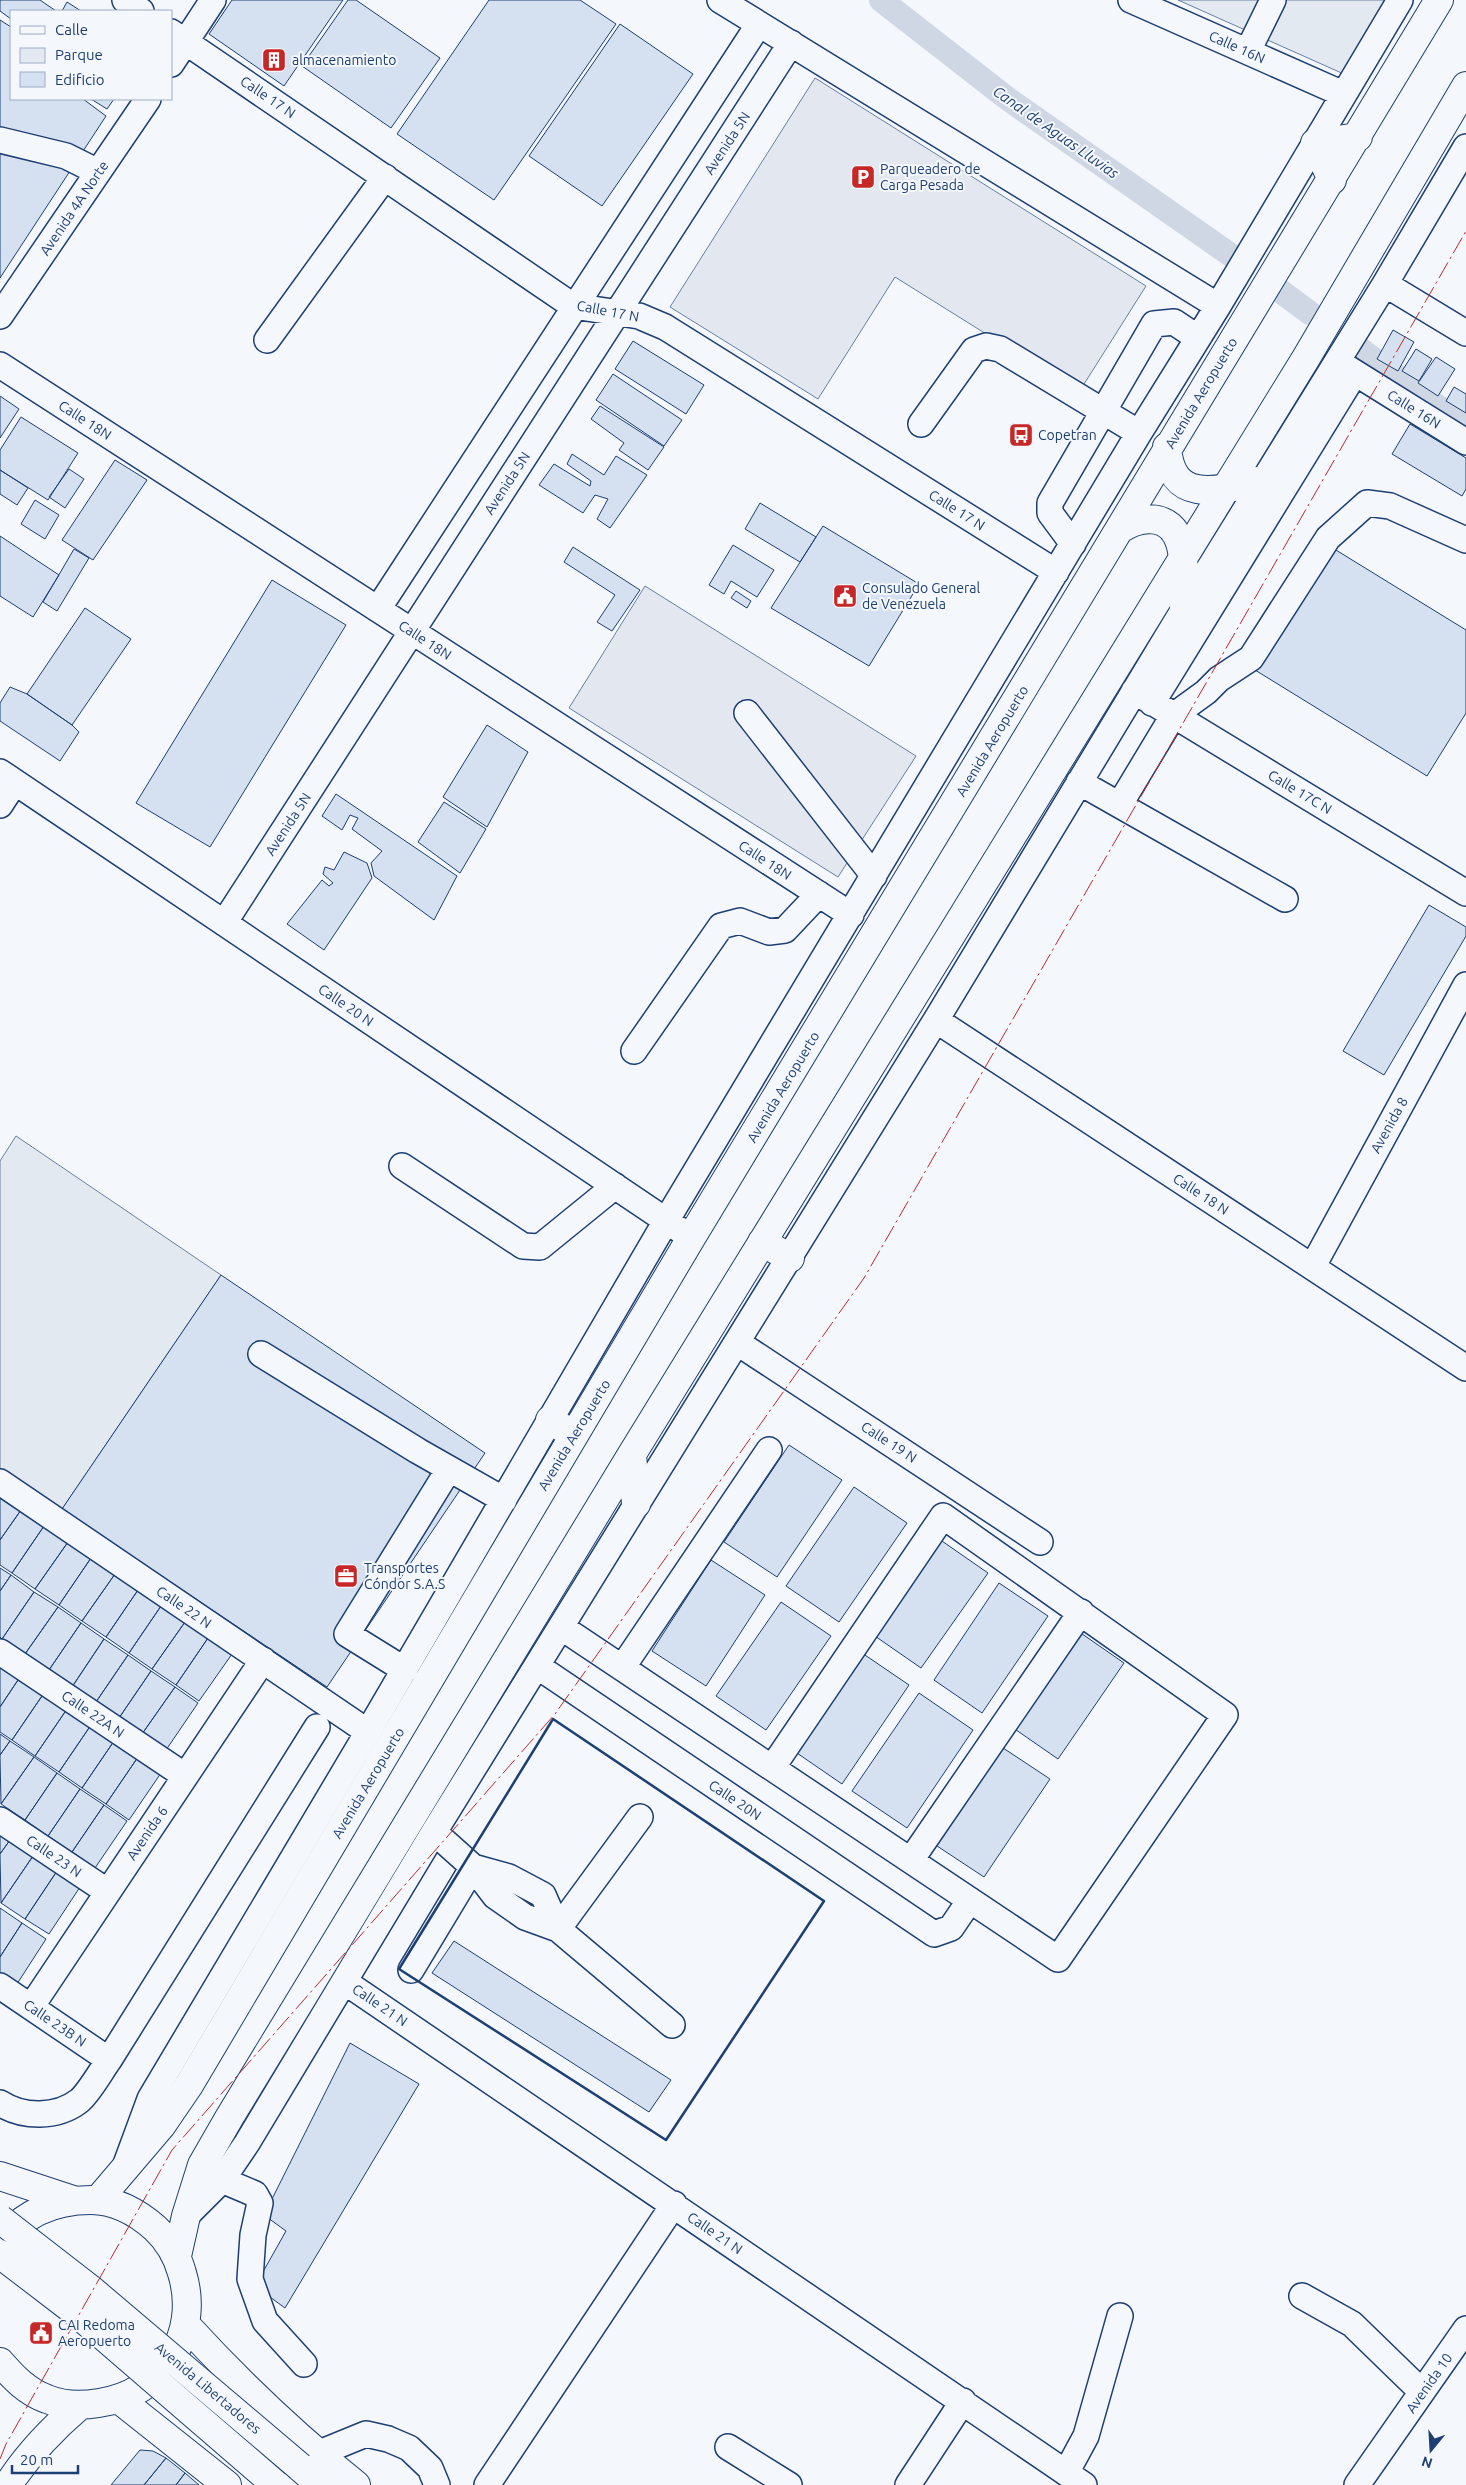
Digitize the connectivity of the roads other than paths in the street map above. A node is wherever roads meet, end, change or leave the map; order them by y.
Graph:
1 (125, 0) edge
2 (213, 0) edge
3 (720, 0) edge
4 (1131, 0) edge
5 (1274, 0) edge
6 (1400, 0) edge
7 (1439, 0) edge
8 (140, 10) edge
9 (759, 24) junction
10 (178, 37) edge
11 (791, 43) junction
12 (1248, 51) junction
13 (172, 60) edge
14 (1466, 86) edge
15 (1343, 94) junction
16 (147, 100) edge
17 (1358, 137) junction
18 (0, 140) edge
19 (1315, 143) junction
20 (1466, 147) edge
21 (98, 172) junction
22 (385, 176) junction
23 (1332, 180) junction
24 (1385, 284) junction
25 (573, 306) junction
26 (1218, 306) junction
27 (617, 313) junction
28 (0, 316) edge
29 (1466, 333) edge
30 (1198, 338) junction
31 (266, 340) dead end
32 (0, 365) edge
33 (1346, 367) junction
34 (1103, 412) junction
35 (921, 424) dead end
36 (1139, 433) junction
37 (1466, 442) edge
38 (1168, 447) junction
39 (1263, 480) junction
40 (1223, 489) junction
41 (1120, 530) junction
42 (1466, 540) edge
43 (1073, 544) junction
44 (1182, 557) junction
45 (1056, 572) junction
46 (1184, 608) junction
47 (378, 609) junction
48 (411, 630) junction
49 (1153, 703) junction
50 (747, 713) dead end
51 (8, 777) edge
52 (1079, 782) junction
53 (1120, 804) junction
54 (0, 805) edge
55 (874, 876) junction
56 (1466, 893) edge
57 (819, 894) junction
58 (1285, 899) dead end
59 (851, 914) junction
60 (224, 923) junction
61 (1466, 985) edge
62 (936, 1020) junction
63 (634, 1051) dead end
64 (402, 1166) dead end
65 (615, 1186) junction
66 (666, 1221) junction
67 (691, 1238) junction
68 (762, 1242) junction
69 (790, 1258) junction
70 (1313, 1266) junction
71 (738, 1343) junction
72 (261, 1354) dead end
73 (1466, 1368) edge
74 (550, 1420) junction
75 (574, 1435) junction
76 (769, 1450) dead end
77 (632, 1454) junction
78 (449, 1469) junction
79 (0, 1482) edge
80 (504, 1500) junction
81 (636, 1504) junction
82 (1040, 1542) dead end
83 (1081, 1612) junction
84 (561, 1628) junction
85 (0, 1652) edge
86 (263, 1660) junction
87 (537, 1666) junction
88 (622, 1668) junction
89 (405, 1670) junction
90 (317, 1727) dead end
91 (368, 1732) junction
92 (772, 1768) junction
93 (185, 1776) junction
94 (640, 1818) dead end
95 (0, 1820) edge
96 (434, 1832) junction
97 (911, 1860) junction
98 (473, 1867) junction
99 (108, 1892) junction
100 (970, 1900) junction
101 (558, 1929) junction
102 (411, 1970) dead end
103 (345, 1982) junction
104 (0, 1986) edge
105 (32, 2007) junction
106 (672, 2025) dead end
107 (109, 2060) junction
108 (0, 2103) edge
109 (123, 2172) junction
110 (212, 2172) junction
111 (0, 2176) edge
112 (85, 2200) junction
113 (674, 2204) junction
114 (0, 2219) edge
115 (0, 2245) edge
116 (0, 2254) edge
117 (177, 2256) junction
118 (1302, 2296) dead end
119 (1120, 2316) dead end
120 (186, 2325) junction
121 (1466, 2329) edge
122 (0, 2362) edge
123 (304, 2364) dead end
124 (1422, 2392) junction
125 (120, 2400) junction
126 (962, 2401) junction
127 (79, 2406) junction
128 (728, 2447) dead end
129 (308, 2460) junction
130 (1075, 2479) edge
131 (8, 2485) edge
132 (227, 2485) edge
133 (276, 2485) edge
134 (320, 2485) edge
135 (356, 2485) edge
136 (437, 2485) edge
137 (487, 2485) edge
138 (789, 2485) edge
139 (908, 2485) edge
140 (1357, 2485) edge

1 - 8 street
2 - 10 street
3 - 9 street
4 - 12 street, Calle 16N
5 - 12 street
6 - 15 street, Avenida Aeropuerto
7 - 17 main road, Avenida Aeropuerto
9 - 11 street
9 - 25 street
10 - 13 street
10 - 22 street, Calle 17 N
11 - 26 street
11 - 27 street, Avenida 5N
12 - 15 street, Calle 16N
14 - 40 main road
15 - 19 street, Avenida Aeropuerto
16 - 21 street, Avenida 4A Norte
17 - 19 main road
17 - 23 main road, Avenida Aeropuerto
18 - 21 street
19 - 23 main road
19 - 26 street, Avenida Aeropuerto
20 - 24 street
21 - 28 street, Avenida 4A Norte
22 - 25 street, Calle 17 N
22 - 31 street
23 - 38 main road, Avenida Aeropuerto
24 - 29 street
24 - 33 street
25 - 27 street, Calle 17 N
25 - 47 street
26 - 30 street, Avenida Aeropuerto
27 - 45 street, Calle 17 N
27 - 48 street, Avenida 5N
30 - 34 street
30 - 36 street, Avenida Aeropuerto
32 - 47 street, Calle 18N
33 - 37 street, Calle 16N
33 - 39 street
33 - 49 street
34 - 35 street
34 - 36 street
34 - 43 street
36 - 43 street, Avenida Aeropuerto
38 - 40 main road
38 - 41 main road, Avenida Aeropuerto
39 - 40 main road
39 - 46 street
40 - 44 main road
41 - 44 main road
41 - 67 main road, Avenida Aeropuerto
42 - 49 street
43 - 45 street, Avenida Aeropuerto
44 - 46 main road
44 - 68 main road
45 - 55 street, Avenida Aeropuerto
46 - 49 street
47 - 48 street, Calle 18N
48 - 57 street, Calle 18N
48 - 60 street, Avenida 5N
49 - 52 street
49 - 53 street
49 - 56 street, Calle 17C N
50 - 55 street
51 - 54 street
51 - 60 street, Calle 20 N
52 - 53 street
52 - 62 street
53 - 58 street
55 - 59 street, Avenida Aeropuerto
57 - 59 street, Calle 18N
57 - 63 street
59 - 66 street, Avenida Aeropuerto
60 - 65 street, Calle 20 N
61 - 70 street, Avenida 8
62 - 69 street
62 - 70 street, Calle 18 N
64 - 65 street
65 - 66 street, Calle 20 N
66 - 67 street, Calle 20 N
66 - 74 street, Avenida Aeropuerto
67 - 75 main road, Avenida Aeropuerto
68 - 69 main road
68 - 77 main road
69 - 71 street
70 - 73 street, Calle 18 N
71 - 81 street
71 - 82 street, Calle 19 N
72 - 78 street
74 - 75 main road
74 - 80 street, Avenida Aeropuerto
75 - 109 main road, Avenida Aeropuerto
76 - 88 street
77 - 81 main road
77 - 110 main road
78 - 80 street
78 - 89 street
79 - 86 street, Calle 22 N
80 - 89 street, Avenida Aeropuerto
81 - 84 street
83 - 92 street
83 - 97 street
83 - 100 street
84 - 87 street
84 - 88 street
85 - 93 street, Calle 22A N
86 - 91 street, Calle 22 N
86 - 93 street, Avenida 6
87 - 96 street
87 - 100 street, Calle 20N
88 - 92 street
89 - 91 street, Avenida Aeropuerto
90 - 107 street
91 - 109 street, Avenida Aeropuerto
92 - 97 street
93 - 99 street, Avenida 6
94 - 101 street
95 - 99 street, Calle 23 N
96 - 98 street
96 - 103 street
97 - 100 street
98 - 101 street
98 - 102 street
99 - 105 street, Avenida 6
101 - 106 street
103 - 110 street
103 - 113 street, Calle 21 N
104 - 105 street, Calle 23B N
105 - 107 street, Calle 23B N
107 - 108 street
109 - 112 main road, Avenida Aeropuerto
110 - 117 main road
110 - 123 street
111 - 112 main road
112 - 115 main road
112 - 117 main road
113 - 126 street, Calle 21 N
113 - 137 street
114 - 129 main road, Avenida Libertadores, bridge
116 - 133 main road, Avenida Libertadores, bridge
117 - 120 main road
118 - 124 street
119 - 130 street
120 - 125 main road
120 - 129 main road
121 - 124 street, Avenida 10
122 - 127 main road
124 - 140 street, Avenida 10
125 - 127 main road
125 - 132 main road
126 - 130 street, Calle 21 N
126 - 139 street
127 - 131 main road
128 - 138 street
129 - 134 main road, Avenida Libertadores
129 - 135 main road
129 - 136 street

